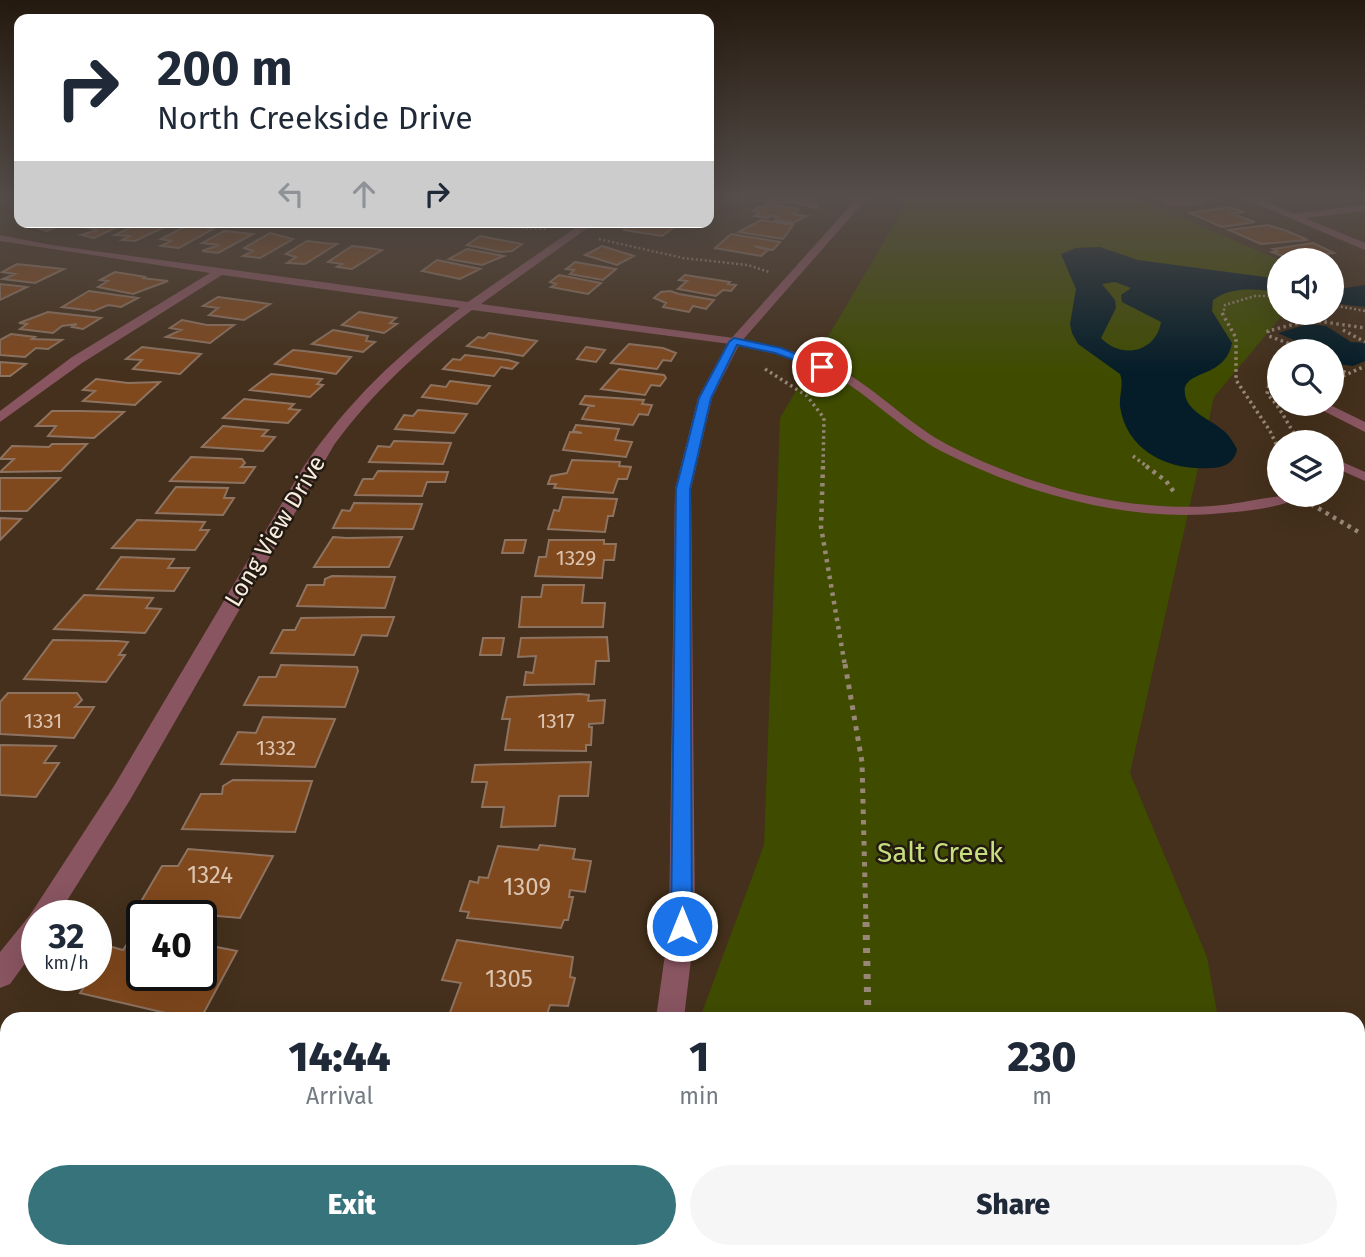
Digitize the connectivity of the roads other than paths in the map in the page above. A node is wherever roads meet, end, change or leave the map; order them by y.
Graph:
1 (103, 255) edge
2 (545, 255) edge
3 (812, 255) edge
4 (221, 271) junction
5 (473, 305) junction
6 (734, 342) junction
7 (1341, 416) edge
8 (0, 418) edge
9 (1365, 428) edge
10 (1344, 467) edge
11 (1365, 477) edge
12 (1267, 503) edge
13 (53, 900) edge
14 (21, 946) edge
15 (0, 974) edge
16 (671, 1012) edge

1 - 4 street
2 - 5 street, Long View Drive
3 - 6 street
4 - 5 street
4 - 8 street
5 - 6 street
5 - 13 street, Long View Drive
6 - 12 lane
6 - 16 street
7 - 9 street
10 - 11 lane
14 - 15 street

